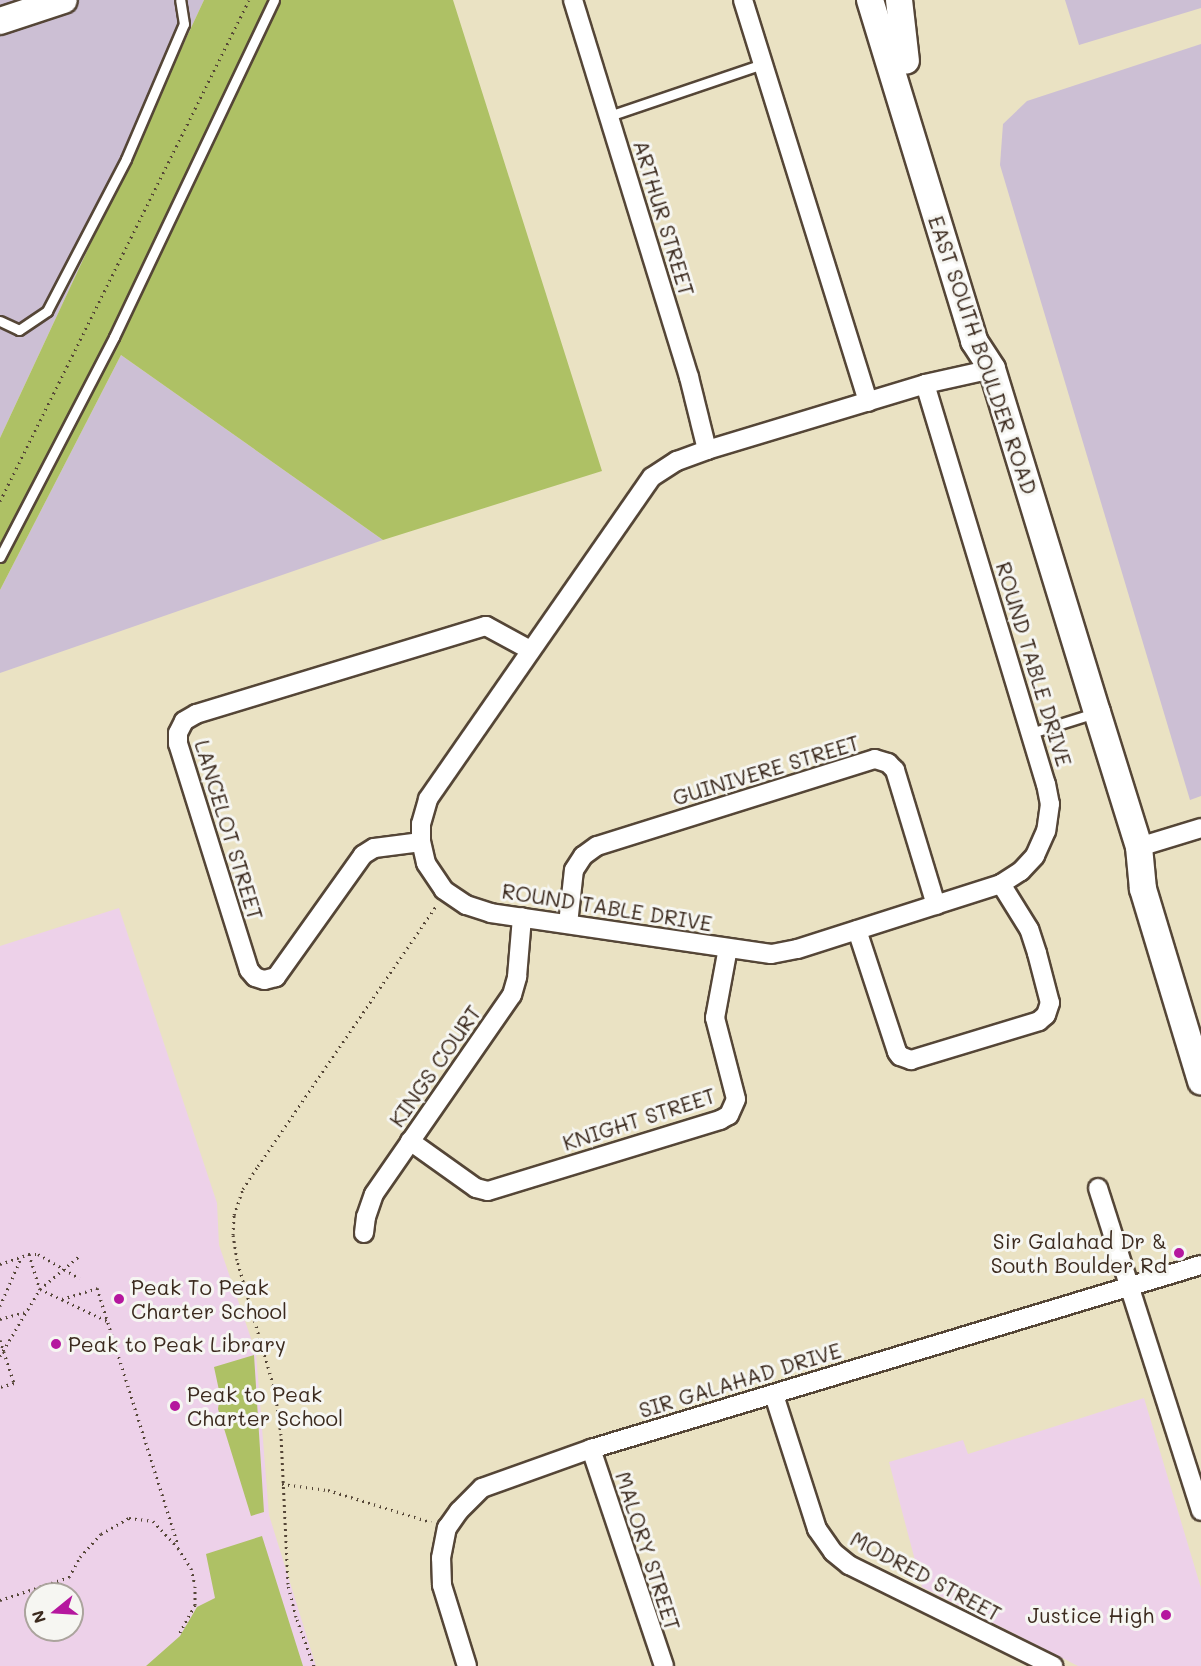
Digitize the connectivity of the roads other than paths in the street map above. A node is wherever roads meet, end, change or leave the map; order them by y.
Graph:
1 (180, 0) edge
2 (274, 0) edge
3 (573, 0) edge
4 (743, 0) edge
5 (870, 0) edge
6 (887, 0) edge
7 (899, 0) edge
8 (53, 2) edge
9 (0, 21) edge
10 (906, 61) junction
11 (763, 63) junction
12 (609, 116) junction
13 (0, 321) edge
14 (992, 369) junction
15 (925, 384) junction
16 (868, 402) junction
17 (707, 450) junction
18 (0, 557) edge
19 (530, 650) junction
20 (1097, 712) junction
21 (1031, 733) junction
22 (1201, 828) edge
23 (421, 842) junction
24 (1138, 847) junction
25 (1001, 884) junction
26 (936, 905) junction
27 (522, 918) junction
28 (568, 924) junction
29 (857, 930) junction
30 (728, 948) junction
31 (1201, 1021) edge
32 (1201, 1082) edge
33 (410, 1141) junction
34 (1098, 1188) dead end
35 (364, 1233) dead end
36 (1201, 1265) edge
37 (1129, 1288) junction
38 (774, 1395) junction
39 (591, 1449) junction
40 (1201, 1511) edge
41 (467, 1666) edge
42 (664, 1666) edge
43 (1053, 1666) edge

1 - 13 lane
2 - 18 lane
3 - 12 street, ARTHUR STREET
4 - 11 street
5 - 14 main road, EAST SOUTH BOULDER ROAD
6 - 10 main road
7 - 10 main road
8 - 9 main road
10 - 14 main road
11 - 12 lane
11 - 16 street
12 - 17 street, ARTHUR STREET
14 - 15 street, ROUND TABLE DRIVE
14 - 20 main road, EAST SOUTH BOULDER ROAD
15 - 16 street, ROUND TABLE DRIVE
15 - 21 street, ROUND TABLE DRIVE
16 - 17 street, ROUND TABLE DRIVE
17 - 19 street, ROUND TABLE DRIVE
19 - 23 street, ROUND TABLE DRIVE
19 - 23 street, LANCELOT STREET
20 - 21 lane
20 - 24 main road, EAST SOUTH BOULDER ROAD
21 - 25 street, ROUND TABLE DRIVE
22 - 24 street
23 - 27 street, ROUND TABLE DRIVE
24 - 31 main road, EAST SOUTH BOULDER ROAD
24 - 32 main road, EAST SOUTH BOULDER ROAD
25 - 26 street, ROUND TABLE DRIVE
25 - 29 street
26 - 28 street, GUINIVERE STREET
26 - 29 street, ROUND TABLE DRIVE
27 - 28 street, ROUND TABLE DRIVE
27 - 33 street, KINGS COURT
28 - 30 street, ROUND TABLE DRIVE
29 - 30 street, ROUND TABLE DRIVE
30 - 33 street, KNIGHT STREET
33 - 35 street, KINGS COURT
34 - 37 street
36 - 37 street, SIR GALAHAD DRIVE
37 - 38 street, SIR GALAHAD DRIVE
37 - 40 street
38 - 39 street, SIR GALAHAD DRIVE
38 - 43 street, MODRED STREET
39 - 41 street, SIR GALAHAD DRIVE
39 - 42 street, MALORY STREET

